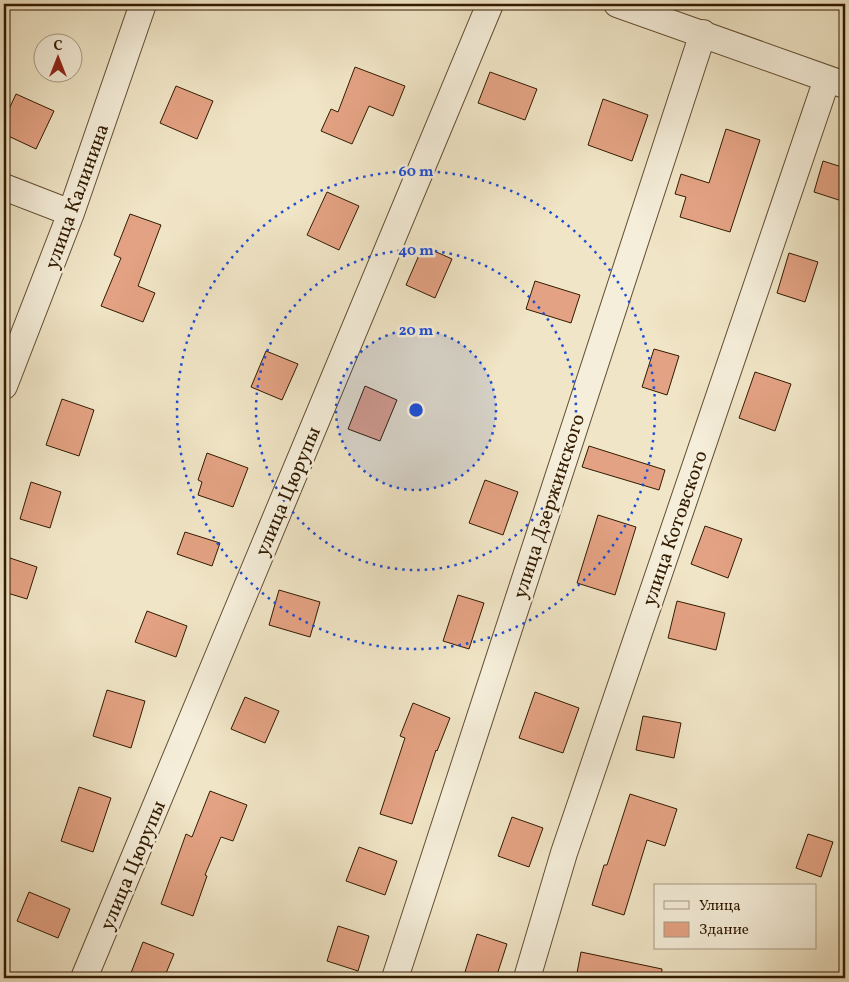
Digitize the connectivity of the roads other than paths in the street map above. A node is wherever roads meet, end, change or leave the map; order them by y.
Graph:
1 (142, 4) edge
2 (490, 4) edge
3 (616, 4) edge
4 (703, 33) junction
5 (836, 82) edge
6 (4, 187) edge
7 (71, 213) junction
8 (4, 386) edge
9 (84, 978) edge
10 (395, 978) edge
11 (528, 978) edge

1 - 7 street, улица Калинина
2 - 9 street, улица Цюрупы
3 - 4 street
4 - 5 street
4 - 10 street, улица Дзержинского
5 - 11 street, улица Котовского
6 - 7 street
7 - 8 street, улица Калинина

